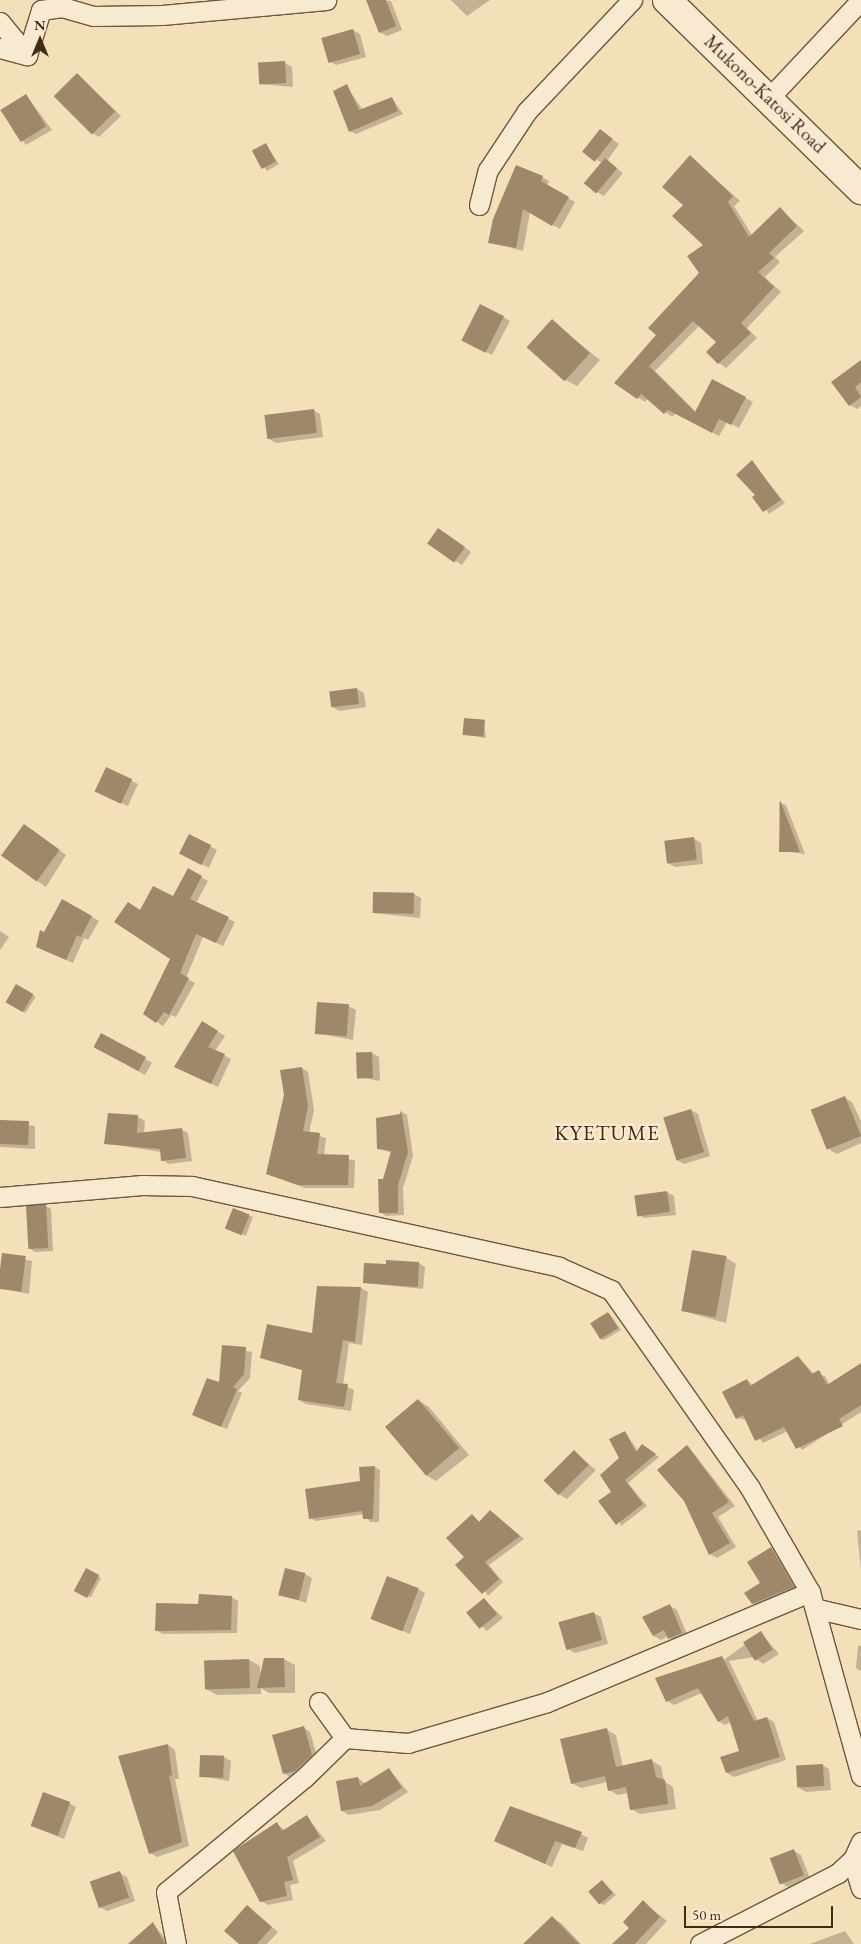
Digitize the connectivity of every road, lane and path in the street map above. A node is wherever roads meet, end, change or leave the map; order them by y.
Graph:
1 (326, 0) edge
2 (632, 0) edge
3 (667, 0) edge
4 (861, 0) edge
5 (0, 22) edge
6 (0, 48) edge
7 (27, 54) junction
8 (770, 97) junction
9 (861, 190) edge
10 (479, 206) dead end
11 (0, 1197) edge
12 (810, 1592) junction
13 (818, 1609) junction
14 (861, 1618) edge
15 (319, 1702) dead end
16 (344, 1738) junction
17 (861, 1776) edge
18 (861, 1842) edge
19 (861, 1847) edge
20 (861, 1888) edge
21 (176, 1944) edge
22 (700, 1944) edge

1 - 7 street
2 - 10 street
3 - 8 main road, Mukono-Katosi Road
4 - 8 street
5 - 7 street
6 - 7 street
8 - 9 main road, Mukono-Katosi Road
11 - 12 street
12 - 13 street
12 - 16 street
13 - 14 street
13 - 17 street
15 - 16 street
16 - 21 street
18 - 22 street
19 - 20 street

